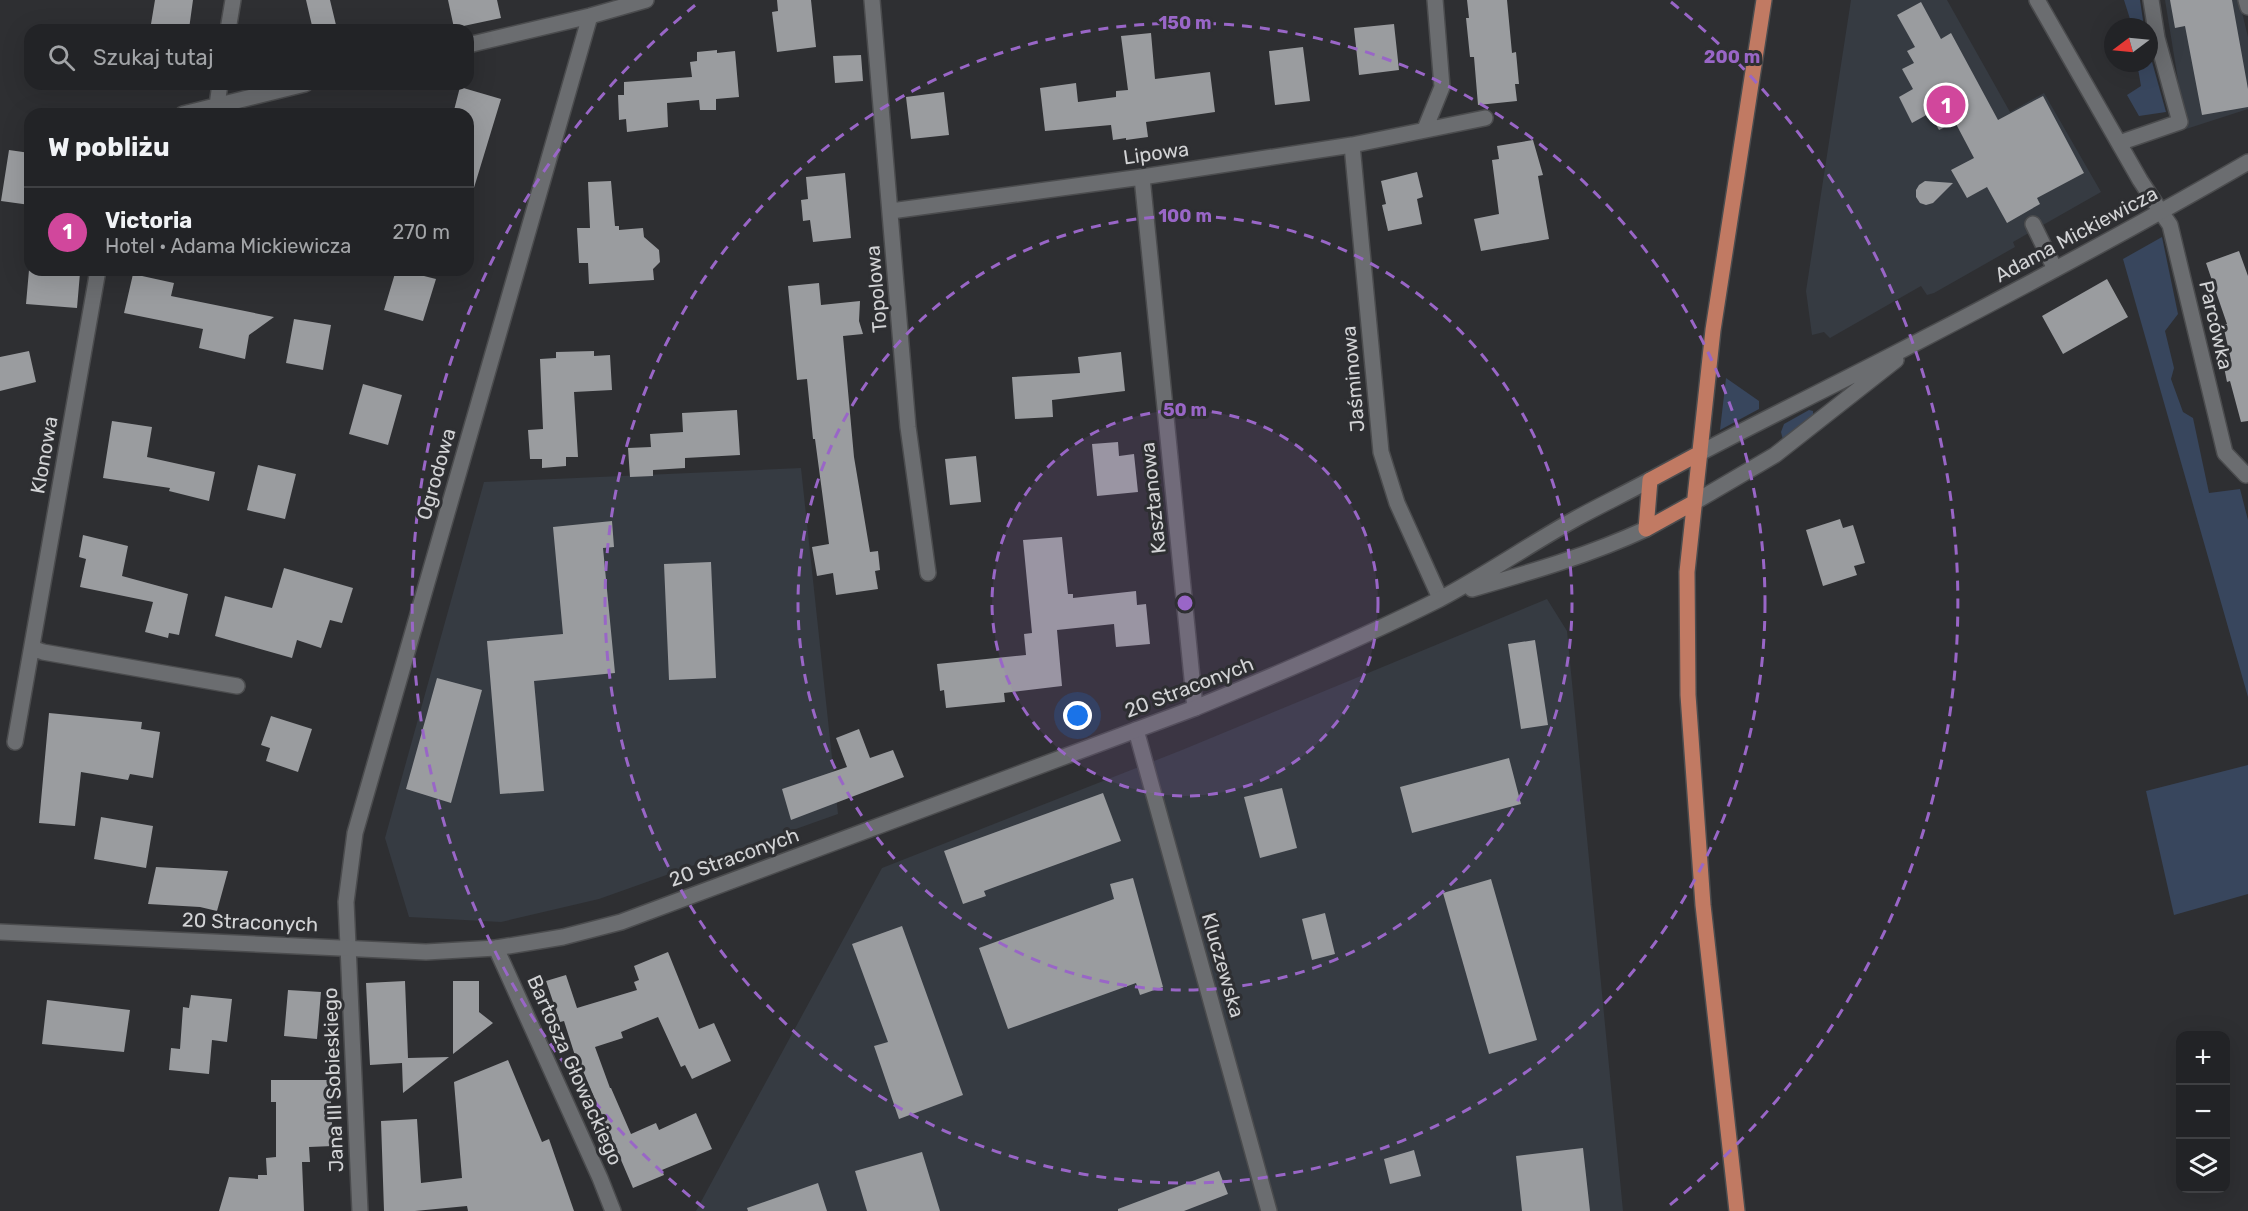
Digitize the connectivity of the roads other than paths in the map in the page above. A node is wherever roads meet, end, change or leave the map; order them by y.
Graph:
1 (233, 0) edge
2 (646, 0) edge
3 (872, 0) edge
4 (1434, 0) edge
5 (1764, 0) edge
6 (2037, 0) edge
7 (2151, 0) edge
8 (2246, 0) edge
9 (2248, 7) edge
10 (590, 16) junction
11 (229, 24) edge
12 (474, 44) edge
13 (219, 90) edge
14 (280, 90) edge
15 (217, 105) junction
16 (206, 108) edge
17 (1485, 118) dead end
18 (1425, 129) junction
19 (2119, 143) junction
20 (1352, 145) junction
21 (2248, 162) edge
22 (1142, 177) junction
23 (891, 211) junction
24 (2161, 212) junction
25 (2033, 224) dead end
26 (2055, 269) junction
27 (97, 276) edge
28 (1922, 340) junction
29 (1700, 453) junction
30 (2248, 474) edge
31 (1650, 480) junction
32 (1694, 503) junction
33 (1646, 529) junction
34 (928, 573) dead end
35 (1440, 598) junction
36 (32, 648) junction
37 (237, 686) dead end
38 (1195, 708) junction
39 (1136, 730) junction
40 (15, 742) dead end
41 (0, 932) edge
42 (349, 947) junction
43 (496, 948) junction
44 (360, 1211) edge
45 (611, 1211) edge
46 (1269, 1211) edge
47 (1737, 1211) edge

1 - 11 street
2 - 10 street
3 - 23 street, Topolowa
4 - 18 street
5 - 29 main road
6 - 19 street, Parcówka
7 - 19 street
8 - 9 street
10 - 12 street
10 - 42 street, Ogrodowa
13 - 15 street
14 - 15 street
15 - 16 street
17 - 18 street, Lipowa
18 - 20 street, Lipowa
19 - 24 street, Parcówka
20 - 22 street, Lipowa
20 - 35 street, Jaśminowa
21 - 24 street, Adama Mickiewicza
22 - 23 street, Lipowa
22 - 38 street, Kasztanowa
23 - 34 street, Topolowa
24 - 26 street, Adama Mickiewicza
24 - 30 street, Parcówka
25 - 26 street
26 - 28 street, Adama Mickiewicza
27 - 36 street, Klonowa
28 - 29 street, Adama Mickiewicza
28 - 32 street, Adama Mickiewicza
29 - 31 main road, 20 Straconych
29 - 32 main road
31 - 33 main road
31 - 35 street, 20 Straconych
32 - 33 main road, 20 Straconych
32 - 47 main road
33 - 35 street, 20 Straconych
35 - 38 street, 20 Straconych
36 - 37 street
36 - 40 street, Klonowa
38 - 39 street, 20 Straconych
39 - 43 street, 20 Straconych
39 - 46 street, Kluczewska
41 - 42 street, 20 Straconych
42 - 43 street, 20 Straconych
42 - 44 street, Jana III Sobieskiego
43 - 45 street, Bartosza Głowackiego

